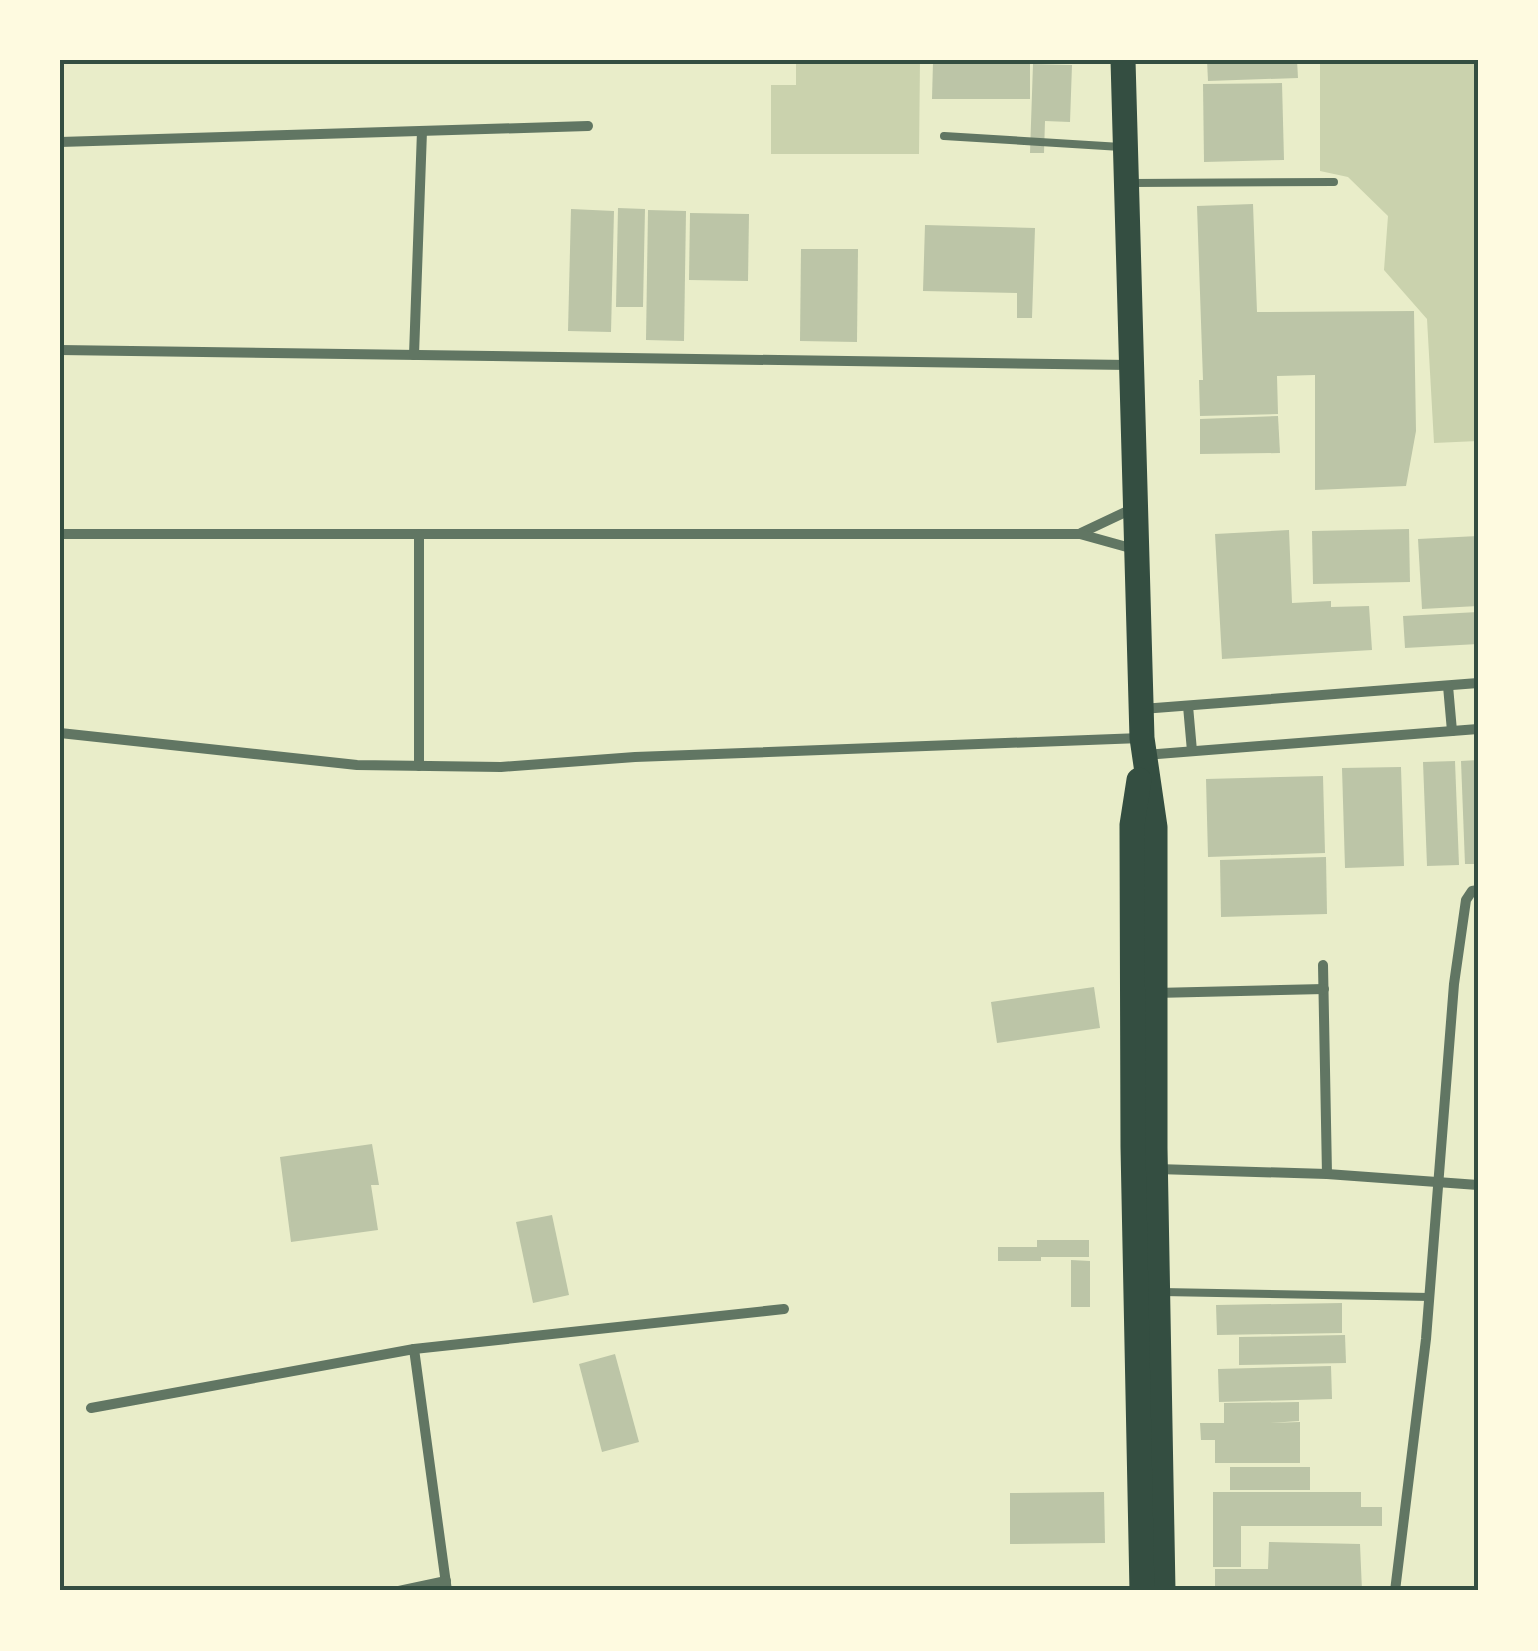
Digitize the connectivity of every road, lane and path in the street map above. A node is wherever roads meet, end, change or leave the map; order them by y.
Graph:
1 (1123, 60) edge
2 (588, 126) dead end
3 (422, 131) junction
4 (944, 136) dead end
5 (60, 142) edge
6 (1125, 147) junction
7 (1334, 182) dead end
8 (1126, 183) junction
9 (60, 350) edge
10 (414, 355) junction
11 (1130, 365) junction
12 (1134, 508) junction
13 (60, 534) edge
14 (420, 534) junction
15 (1080, 534) junction
16 (1136, 549) junction
17 (1478, 683) edge
18 (1448, 686) junction
19 (1188, 706) junction
20 (1141, 709) junction
21 (1478, 729) edge
22 (1452, 731) junction
23 (60, 733) edge
24 (1143, 746) junction
25 (1192, 751) junction
26 (420, 766) junction
27 (1478, 890) edge
28 (1323, 964) dead end
29 (1324, 989) junction
30 (1154, 992) junction
31 (1156, 1168) junction
32 (1327, 1174) junction
33 (1440, 1181) junction
34 (1478, 1185) edge
35 (1158, 1292) junction
36 (1430, 1297) junction
37 (784, 1310) dead end
38 (414, 1349) junction
39 (91, 1408) dead end
40 (446, 1586) edge
41 (398, 1591) edge
42 (1142, 1591) edge
43 (1164, 1591) edge
44 (1395, 1591) edge

1 - 6 main road
2 - 3 street
3 - 5 street
3 - 10 street
4 - 6 lane
6 - 8 main road
7 - 8 lane
8 - 11 main road
9 - 10 street
10 - 11 street
11 - 12 main road
12 - 15 street
12 - 16 main road
13 - 14 street
14 - 15 street
14 - 26 street
15 - 16 street
16 - 20 main road
17 - 18 street
18 - 19 street
18 - 22 street
19 - 20 street
19 - 25 street
20 - 24 main road
21 - 22 street
22 - 25 street
23 - 26 street
24 - 25 street
24 - 26 street
24 - 30 main road
24 - 42 main road
27 - 33 street
28 - 29 street
29 - 30 street
29 - 32 street
30 - 31 main road
31 - 32 street
31 - 35 main road
32 - 33 street
33 - 34 street
33 - 36 street
35 - 36 lane
35 - 43 main road
36 - 44 street
37 - 38 street
38 - 39 street
38 - 40 street
40 - 41 street

